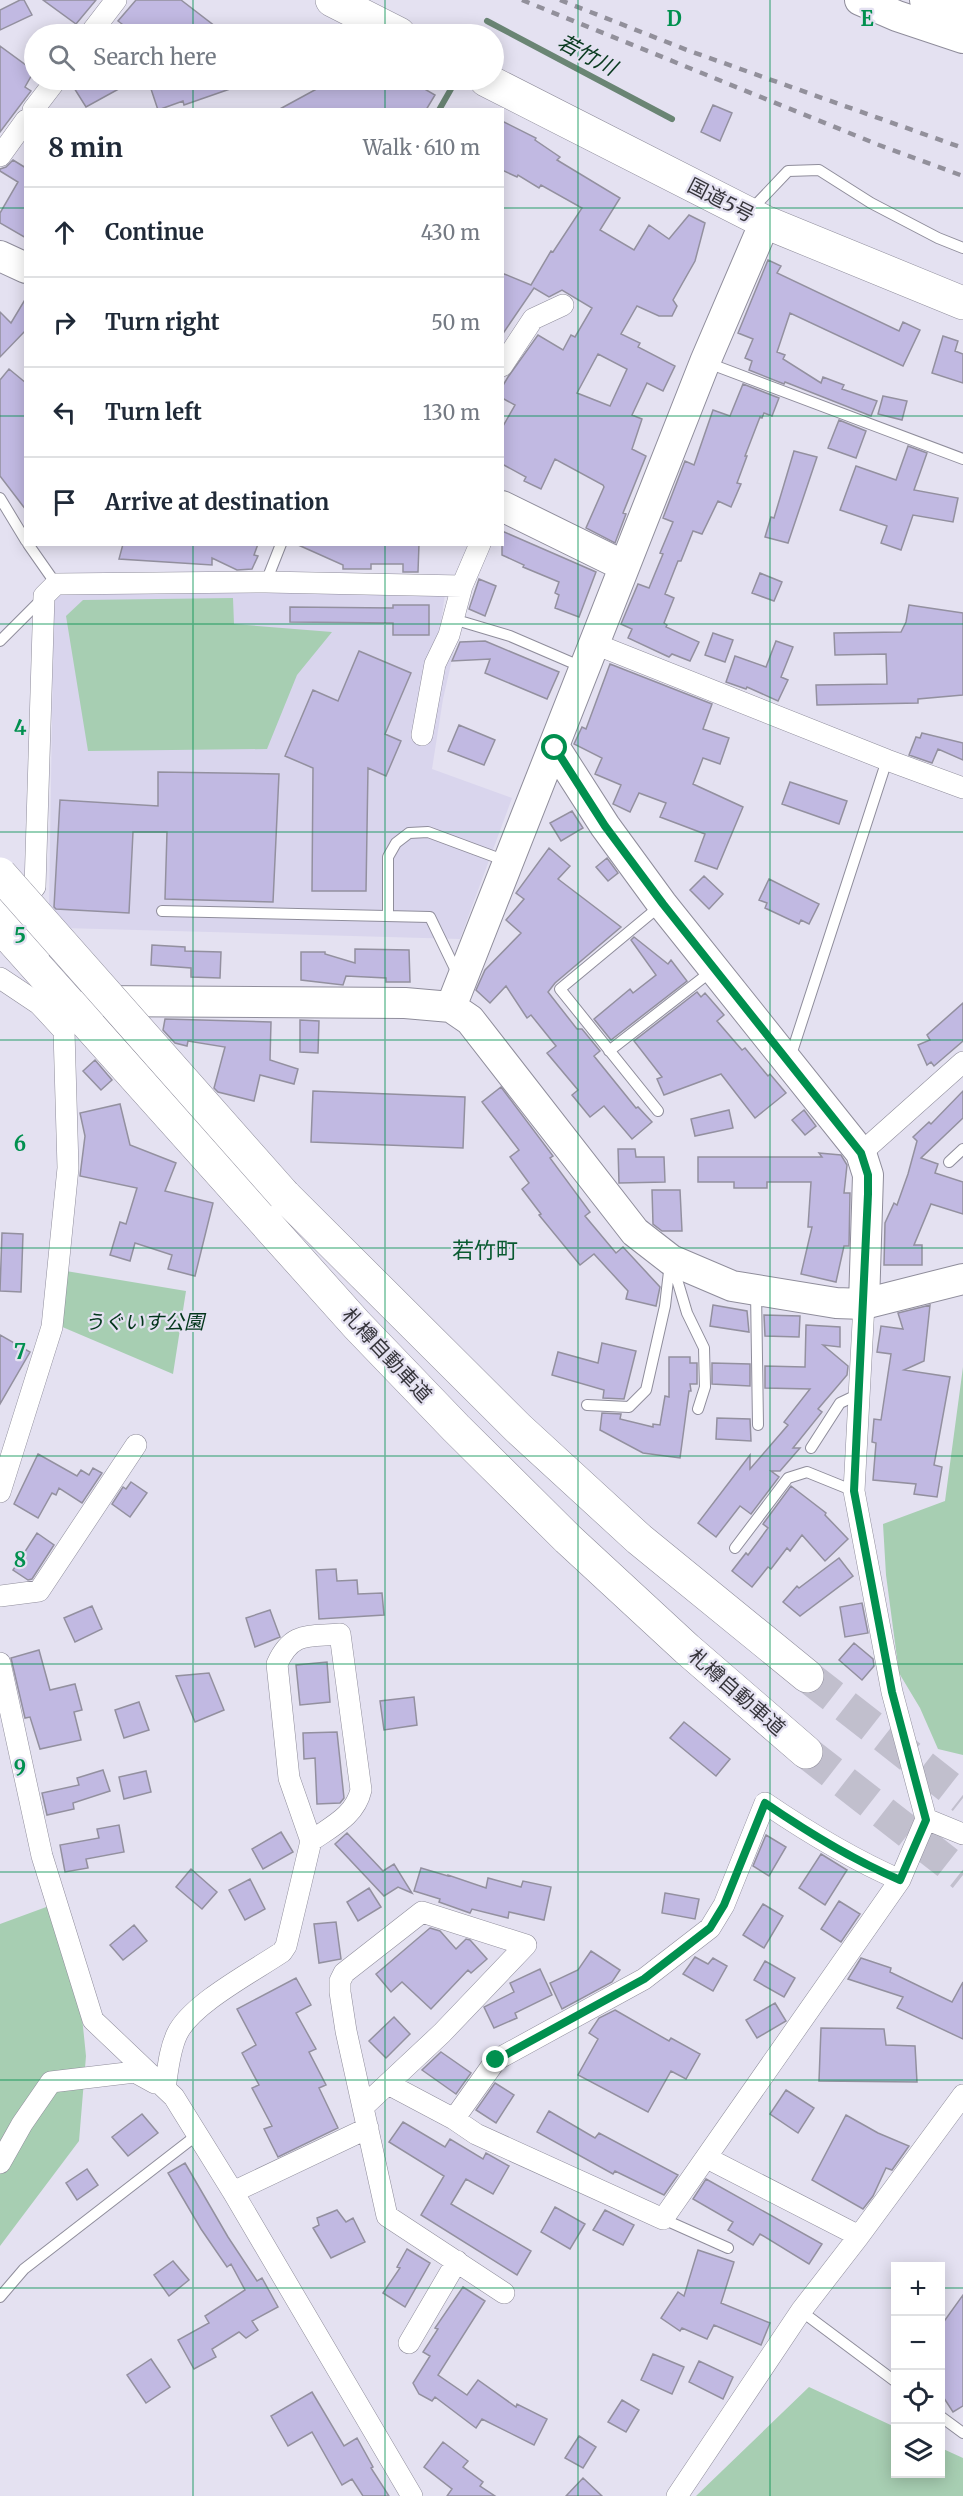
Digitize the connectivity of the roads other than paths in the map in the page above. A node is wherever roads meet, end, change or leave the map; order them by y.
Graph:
1 (116, 0) edge
2 (332, 0) edge
3 (860, 0) edge
4 (907, 8) edge
5 (963, 15) edge
6 (98, 24) edge
7 (379, 24) edge
8 (963, 38) edge
9 (504, 89) edge
10 (48, 90) edge
11 (35, 108) edge
12 (24, 123) edge
13 (0, 156) edge
14 (756, 218) junction
15 (963, 248) edge
16 (963, 303) edge
17 (563, 305) dead end
18 (705, 362) junction
19 (504, 363) edge
20 (963, 459) edge
21 (0, 498) edge
22 (504, 507) edge
23 (24, 538) edge
24 (29, 546) edge
25 (280, 546) edge
26 (479, 546) edge
27 (624, 566) junction
28 (266, 582) junction
29 (462, 586) junction
30 (50, 590) junction
31 (453, 620) junction
32 (0, 641) edge
33 (591, 656) junction
34 (422, 735) dead end
35 (555, 748) junction
36 (887, 760) junction
37 (963, 788) edge
38 (509, 863) junction
39 (0, 874) edge
40 (663, 904) junction
41 (162, 911) dead end
42 (3, 913) edge
43 (388, 914) junction
44 (713, 969) junction
45 (0, 978) edge
46 (457, 994) junction
47 (609, 1051) junction
48 (789, 1061) junction
49 (963, 1062) edge
50 (658, 1111) dead end
51 (963, 1149) edge
52 (861, 1153) junction
53 (949, 1162) dead end
54 (273, 1206) junction
55 (671, 1260) junction
56 (963, 1279) edge
57 (756, 1290) junction
58 (864, 1304) junction
59 (859, 1394) junction
60 (587, 1405) dead end
61 (698, 1409) dead end
62 (758, 1425) dead end
63 (136, 1445) dead end
64 (811, 1448) dead end
65 (854, 1491) junction
66 (0, 1492) edge
67 (735, 1548) dead end
68 (0, 1596) edge
69 (0, 1663) edge
70 (807, 1676) tunnel mouth
71 (806, 1752) tunnel mouth
72 (926, 1820) junction
73 (963, 1834) edge
74 (311, 1841) junction
75 (900, 1880) junction
76 (388, 2084) junction
77 (165, 2088) junction
78 (963, 2095) edge
79 (363, 2107) junction
80 (454, 2119) junction
81 (368, 2128) junction
82 (197, 2135) junction
83 (707, 2158) junction
84 (0, 2163) edge
85 (233, 2192) junction
86 (663, 2219) junction
87 (859, 2236) junction
88 (728, 2248) dead end
89 (457, 2261) junction
90 (504, 2293) dead end
91 (0, 2297) edge
92 (801, 2311) junction
93 (409, 2343) dead end
94 (891, 2378) edge
95 (945, 2420) edge
96 (963, 2433) edge
97 (412, 2496) edge
98 (678, 2496) edge

1 - 6 street
2 - 7 highway
3 - 4 street
4 - 5 street
4 - 8 street
9 - 14 highway, 国道5号
10 - 11 street
12 - 13 street
14 - 15 lane
14 - 16 highway, 国道5号
14 - 18 street
17 - 19 street
18 - 20 lane
18 - 27 street
21 - 23 lane
22 - 27 street
24 - 30 lane
25 - 28 lane
26 - 29 street
27 - 33 street
28 - 29 street
28 - 30 street
29 - 31 street
30 - 32 lane
30 - 42 street
31 - 33 lane
31 - 34 street
33 - 35 street
33 - 36 street
35 - 38 street
35 - 40 street
36 - 37 street
36 - 48 lane
38 - 43 lane
38 - 46 street
39 - 54 highway, 札樽自動車道, bridge
40 - 44 street
40 - 47 lane
41 - 43 lane
42 - 46 street
42 - 54 highway, 札樽自動車道
43 - 46 lane
44 - 47 lane
44 - 48 street
45 - 66 street
46 - 55 street
47 - 50 lane
48 - 52 street
49 - 52 street
51 - 53 lane
52 - 58 street
54 - 70 highway, 札樽自動車道
54 - 71 highway, 札樽自動車道
55 - 57 street
55 - 60 lane
55 - 61 lane
56 - 58 street
57 - 58 street
57 - 62 lane
58 - 59 street
59 - 64 lane
59 - 65 street
63 - 68 street
65 - 67 lane
65 - 72 street
69 - 77 street
72 - 73 street
72 - 75 street
74 - 74 street
74 - 77 street
75 - 80 street
75 - 83 street
76 - 79 street
76 - 79 street
76 - 80 street
77 - 82 street
77 - 84 street
78 - 87 street
79 - 81 street
80 - 86 street
81 - 85 street
81 - 89 street
82 - 85 street
82 - 91 lane
83 - 86 street
83 - 87 street
85 - 97 street
86 - 88 lane
87 - 92 street
89 - 90 street
89 - 93 street
92 - 94 lane
92 - 98 street
95 - 96 lane

